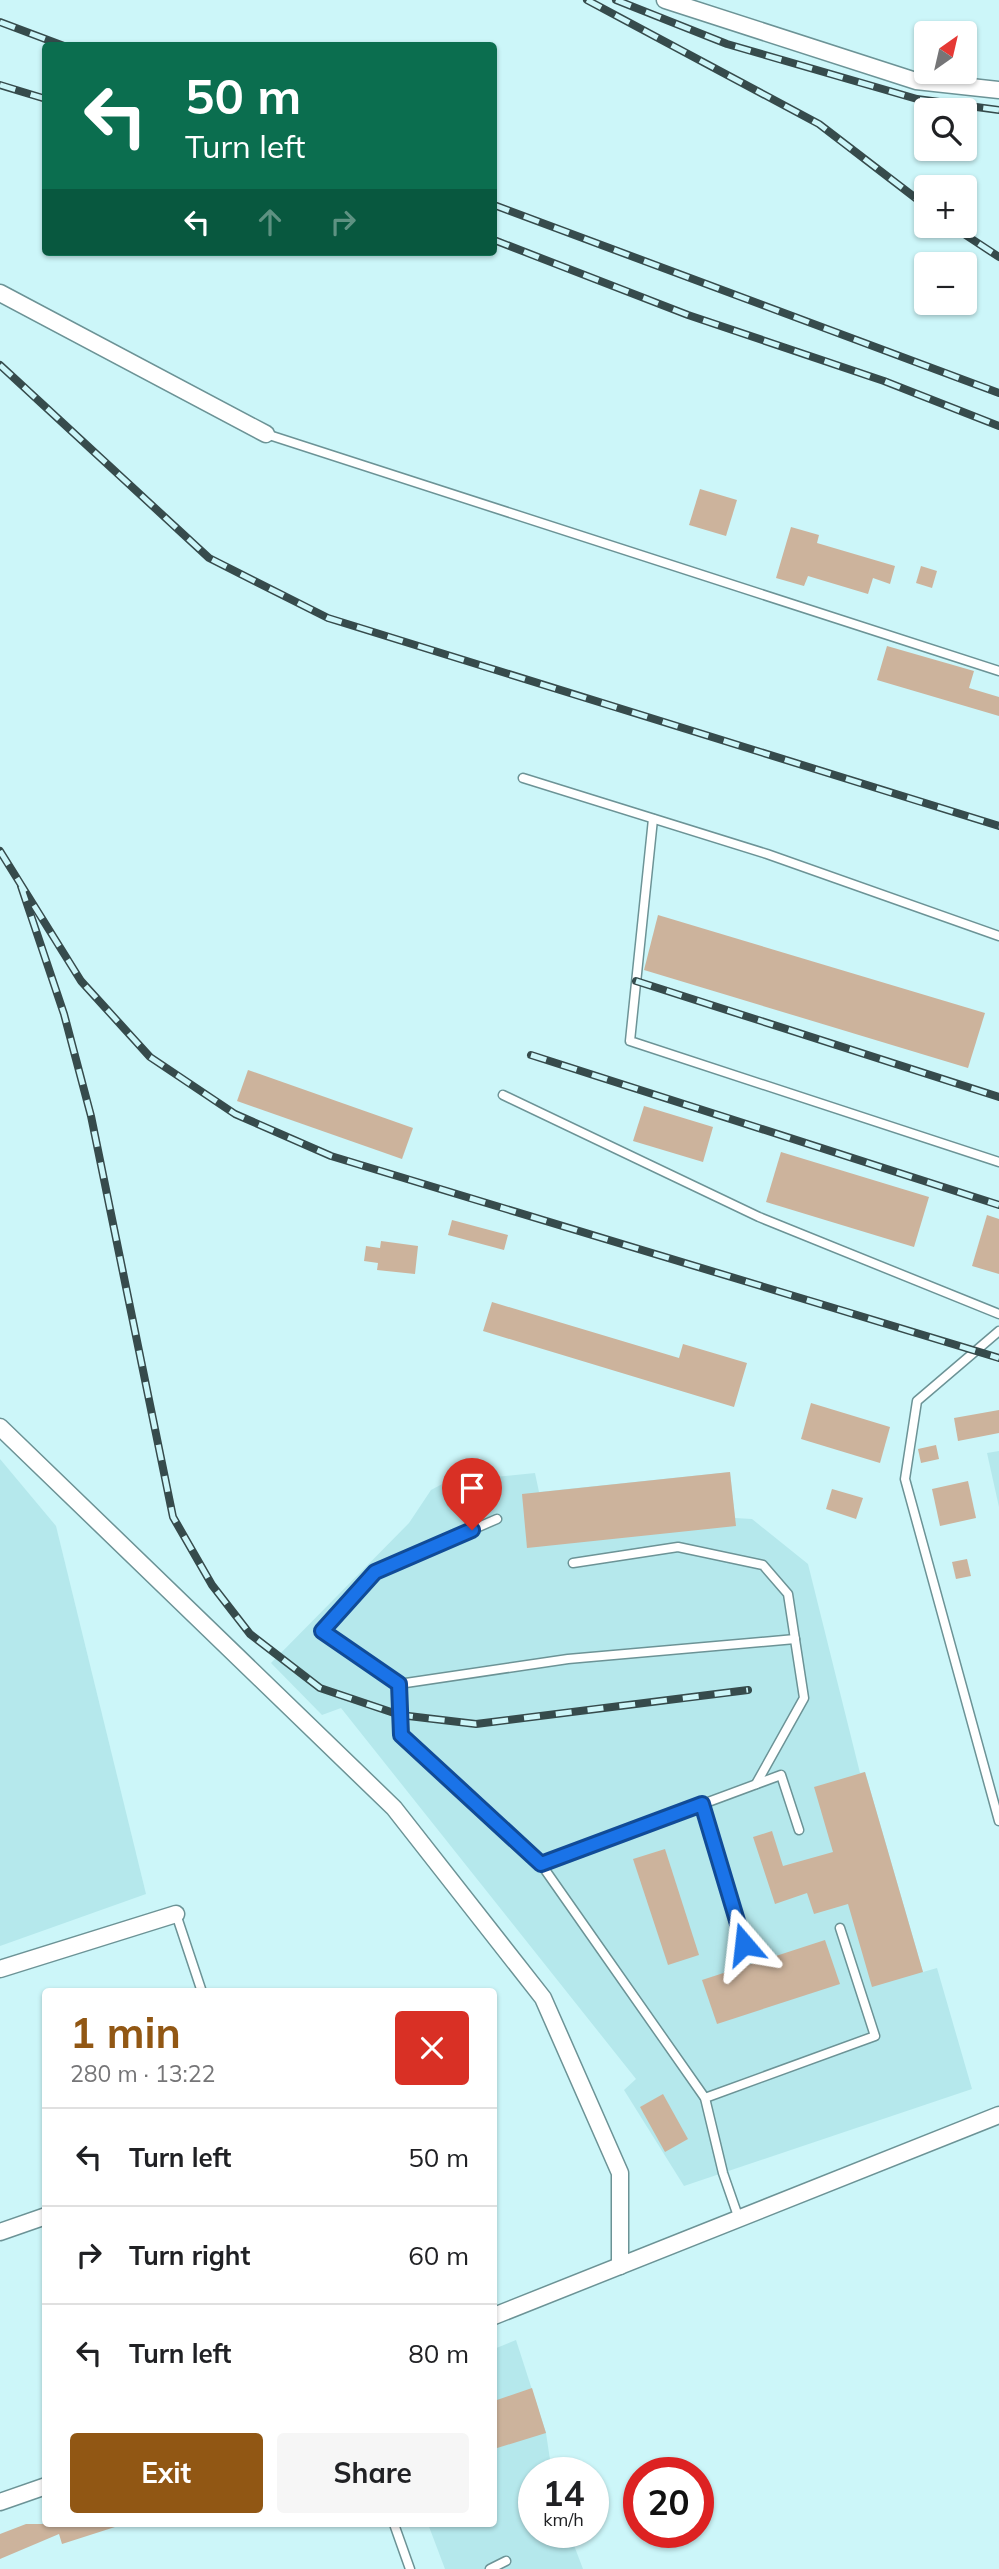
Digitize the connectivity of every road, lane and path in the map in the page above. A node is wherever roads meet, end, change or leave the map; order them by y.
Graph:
1 (665, 0) edge
2 (999, 90) edge
3 (0, 293) edge
4 (267, 434) joint
5 (999, 671) edge
6 (523, 778) dead end
7 (653, 819) junction
8 (999, 936) edge
9 (503, 1095) dead end
10 (999, 1163) edge
11 (999, 1314) edge
12 (999, 1331) edge
13 (0, 1427) edge
14 (497, 1519) dead end
15 (573, 1563) dead end
16 (794, 1639) junction
17 (399, 1684) junction
18 (756, 1784) junction
19 (702, 1804) junction
20 (999, 1821) edge
21 (799, 1830) dead end
22 (541, 1864) junction
23 (176, 1914) joint
24 (840, 1928) dead end
25 (744, 1944) dead end
26 (0, 1969) edge
27 (201, 1988) edge
28 (705, 2098) junction
29 (999, 2115) edge
30 (42, 2217) edge
31 (739, 2219) junction
32 (0, 2232) edge
33 (620, 2266) junction
34 (497, 2315) edge
35 (42, 2487) edge
36 (0, 2502) edge
37 (395, 2527) edge
38 (506, 2561) dead end
39 (410, 2569) edge
40 (490, 2569) edge

1 - 2 street
3 - 4 street
4 - 5 lane
6 - 7 lane
7 - 8 lane
7 - 10 lane
9 - 11 lane
12 - 20 lane
13 - 33 street
14 - 17 lane
15 - 16 lane
16 - 17 lane
16 - 18 lane
17 - 22 lane
18 - 19 lane
18 - 21 lane
19 - 22 lane
19 - 25 lane
22 - 28 lane
23 - 26 street
23 - 27 lane
24 - 28 lane
28 - 31 lane
29 - 31 street
30 - 32 street
31 - 33 street
33 - 34 street
35 - 36 street
37 - 39 lane
38 - 40 lane

